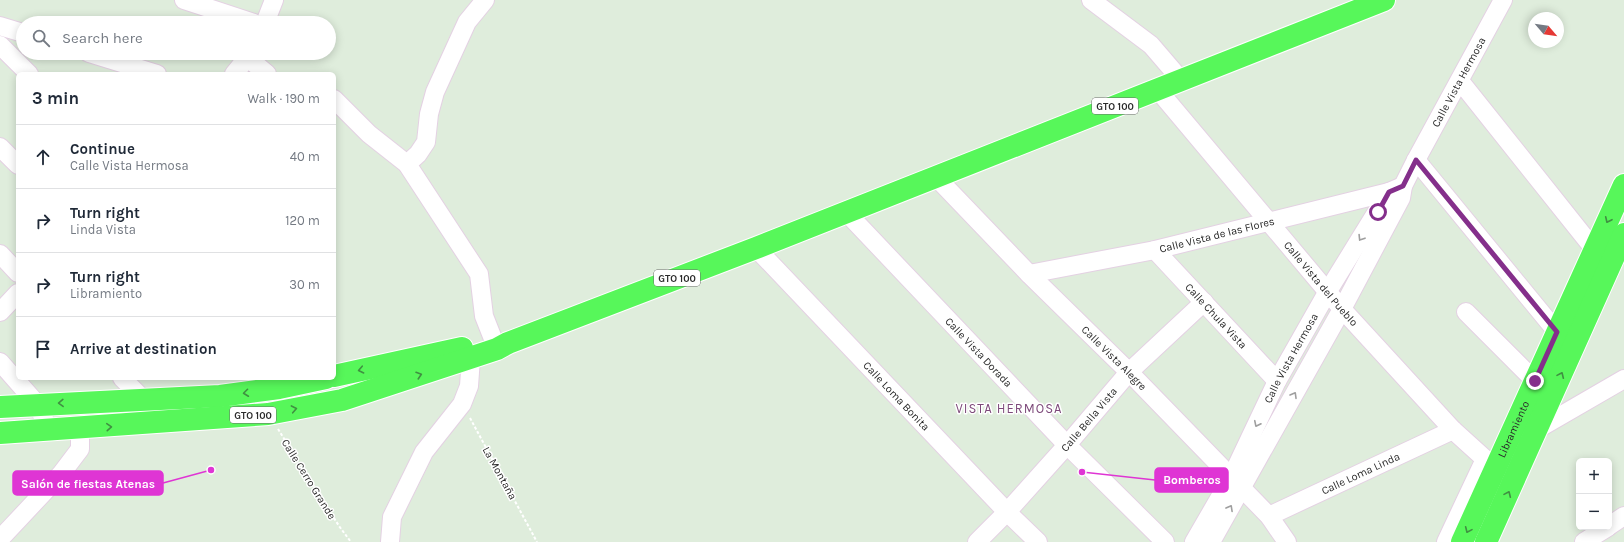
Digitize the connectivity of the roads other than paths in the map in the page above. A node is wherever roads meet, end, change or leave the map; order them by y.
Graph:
1 (184, 0) edge
2 (274, 0) edge
3 (485, 0) edge
4 (1091, 0) edge
5 (1384, 0) edge
6 (1503, 0) edge
7 (233, 16) edge
8 (268, 16) edge
9 (0, 45) edge
10 (112, 60) edge
11 (246, 60) edge
12 (254, 60) edge
13 (27, 72) edge
14 (151, 72) edge
15 (236, 72) edge
16 (265, 72) edge
17 (1181, 80) junction
18 (1460, 81) junction
19 (1158, 90) junction
20 (336, 101) edge
21 (0, 147) edge
22 (1416, 160) junction
23 (16, 163) edge
24 (407, 164) junction
25 (936, 177) junction
26 (1624, 185) edge
27 (1398, 192) junction
28 (846, 212) junction
29 (1268, 222) junction
30 (1624, 234) edge
31 (756, 248) junction
32 (1594, 249) junction
33 (1155, 250) junction
34 (0, 254) edge
35 (16, 271) edge
36 (1029, 274) junction
37 (1328, 291) junction
38 (16, 295) edge
39 (1204, 302) junction
40 (1342, 309) junction
41 (0, 312) edge
42 (1466, 312) dead end
43 (1557, 332) junction
44 (500, 344) junction
45 (471, 358) junction
46 (0, 362) edge
47 (1129, 372) junction
48 (336, 376) edge
49 (1624, 379) edge
50 (124, 380) edge
51 (317, 380) edge
52 (1277, 381) junction
53 (1535, 381) junction
54 (144, 400) junction
55 (37, 404) junction
56 (0, 407) edge
57 (80, 429) junction
58 (48, 430) junction
59 (1453, 430) junction
60 (1536, 430) junction
61 (0, 433) edge
62 (1067, 445) junction
63 (1490, 464) junction
64 (1236, 483) junction
65 (1007, 512) junction
66 (1268, 516) junction
67 (1624, 516) edge
68 (1612, 524) edge
69 (1603, 530) edge
70 (0, 539) edge
71 (390, 542) edge
72 (977, 542) edge
73 (1038, 542) edge
74 (1165, 542) edge
75 (1194, 542) edge
76 (1211, 542) edge
77 (1288, 542) edge
78 (1446, 542) edge
79 (1462, 542) edge
80 (1486, 542) edge
81 (1584, 542) edge

1 - 7 street
2 - 8 street
3 - 24 street
4 - 17 street
5 - 17 main road, GTO 100
6 - 18 street, Calle Vista Hermosa
9 - 13 street
10 - 14 street
11 - 15 street
12 - 16 street
17 - 19 main road, GTO 100
18 - 22 street, Calle Vista Hermosa
18 - 32 street
19 - 25 main road, GTO 100
19 - 29 street, Calle Vista del Pueblo
20 - 24 street
21 - 23 street
22 - 27 street, Calle Vista Hermosa
22 - 43 street
24 - 44 street
25 - 28 main road, GTO 100
25 - 36 street, Calle Vista Alegre
26 -> 32 main road, Libramiento
27 - 29 street, Calle Vista de las Flores
27 -> 37 street, Calle Vista Hermosa
27 - 40 street, Calle Vista Hermosa
28 - 31 main road, GTO 100
28 - 62 street, Calle Vista Dorada
29 - 33 street, Calle Vista de las Flores
29 - 37 street, Calle Vista del Pueblo
60 -> 30 main road, Libramiento
31 - 44 main road, GTO 100
31 - 65 street, Calle Loma Bonita
32 - 43 main road, Libramiento
33 - 36 street, Calle Vista de las Flores
33 - 39 street, Calle Chula Vista
34 - 35 street
36 - 47 street, Calle Vista Alegre
37 - 40 street, Calle Vista del Pueblo
37 - 52 street, Calle Vista Hermosa
38 - 41 street
39 - 47 street, Calle Bella Vista
39 - 52 street, Calle Chula Vista
40 - 59 street, Calle Vista del Pueblo
64 -> 40 street, Calle Vista Hermosa
42 - 53 street
43 - 53 main road, Libramiento
44 - 45 main road, GTO 100
44 -> 48 main road, GTO 100
57 -> 45 main road, GTO 100
45 - 71 street
46 - 55 street
47 - 62 street, Calle Bella Vista
47 - 64 street, Calle Vista Alegre
49 - 60 street
50 - 54 street
51 -> 54 main road, GTO 100
52 -> 64 street, Calle Vista Hermosa
53 - 63 main road, Libramiento
54 -> 55 main road, GTO 100
55 - 56 main road, GTO 100
55 - 58 street
57 - 58 main road, GTO 100
57 - 70 street
58 - 61 main road, GTO 100
59 - 63 street, Calle Vista del Pueblo
59 - 66 street, Calle Loma Linda
80 -> 60 main road, Libramiento
62 - 65 street, Calle Bella Vista
62 - 74 street, Calle Vista Dorada
63 - 78 street
63 -> 79 main road, Libramiento
64 - 66 street, Calle Vista Alegre
64 - 75 street, Calle Vista Hermosa
76 -> 64 street, Calle Vista Hermosa
65 - 72 street, Calle Bella Vista
65 - 73 street, Calle Loma Bonita
66 - 77 street, Calle Vista Alegre
67 - 68 street
69 - 81 street

